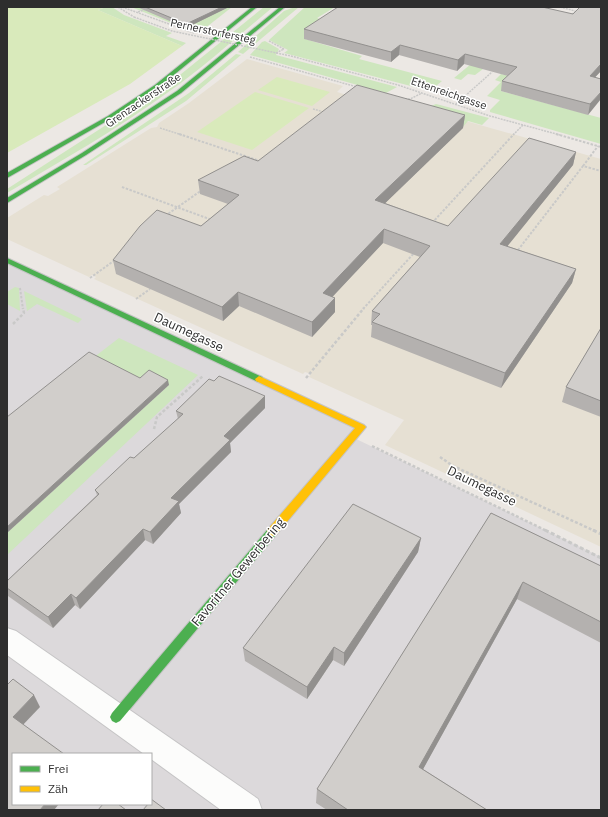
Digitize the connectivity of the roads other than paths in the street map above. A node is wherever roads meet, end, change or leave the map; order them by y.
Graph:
1 (255, 7) edge
2 (283, 7) edge
3 (7, 176) edge
4 (7, 201) edge
5 (7, 260) edge
6 (361, 427) joint
7 (7, 640) edge
8 (116, 717) junction
9 (247, 810) edge

1 - 3 main road, Grenzackerstraße
2 - 4 main road, Grenzackerstraße
5 - 6 main road, Daumegasse
6 - 8 main road, Favoritner Gewerbering
7 - 8 street
8 - 9 street

